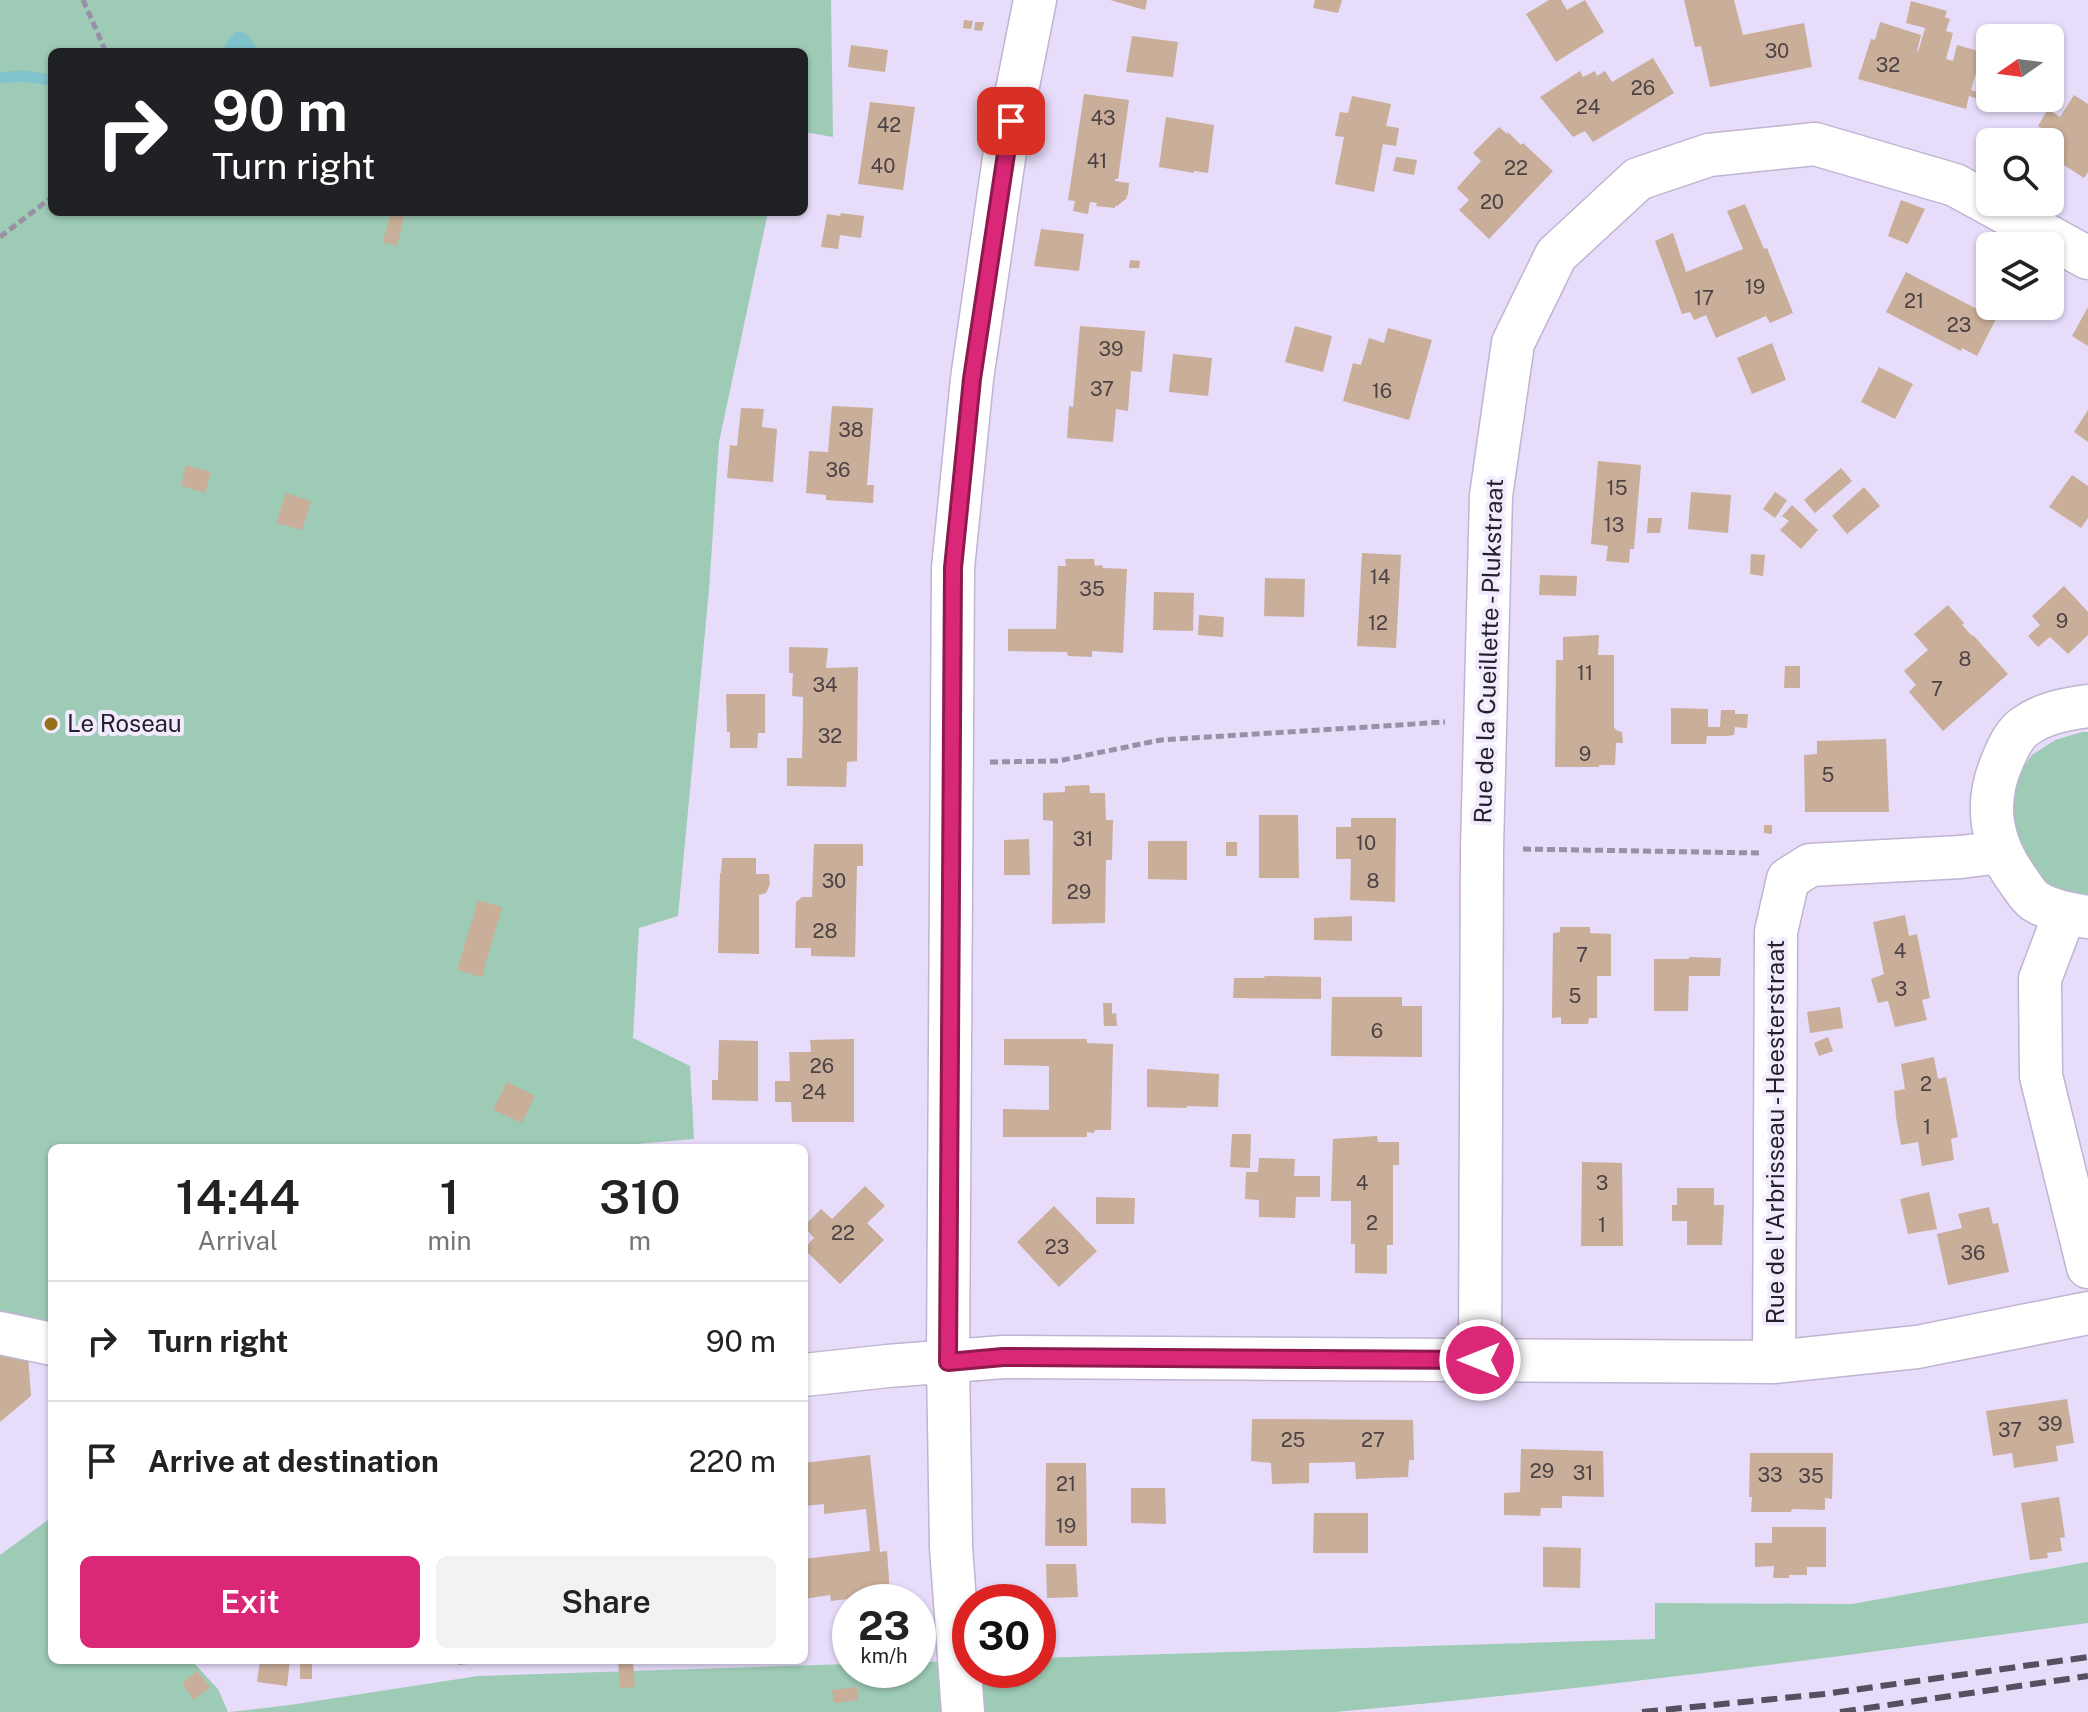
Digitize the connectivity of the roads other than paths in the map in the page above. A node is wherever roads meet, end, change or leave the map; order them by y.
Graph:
1 (1035, 0) edge
2 (2088, 258) edge
3 (2088, 706) edge
4 (2000, 852) junction
5 (2076, 915) edge
6 (2088, 1267) edge
7 (2088, 1313) edge
8 (0, 1333) edge
9 (48, 1343) edge
10 (1480, 1360) junction
11 (948, 1362) junction
12 (1774, 1362) junction
13 (808, 1375) edge
14 (963, 1712) edge

1 - 11 street
2 - 10 street, Rue de la Cueillette - Plukstraat
3 - 4 street
4 - 5 street
4 - 12 street, Rue de l'Arbrisseau - Heesterstraat
5 - 6 street
7 - 12 street
8 - 9 street
10 - 11 street
10 - 12 street
11 - 13 street
11 - 14 street

